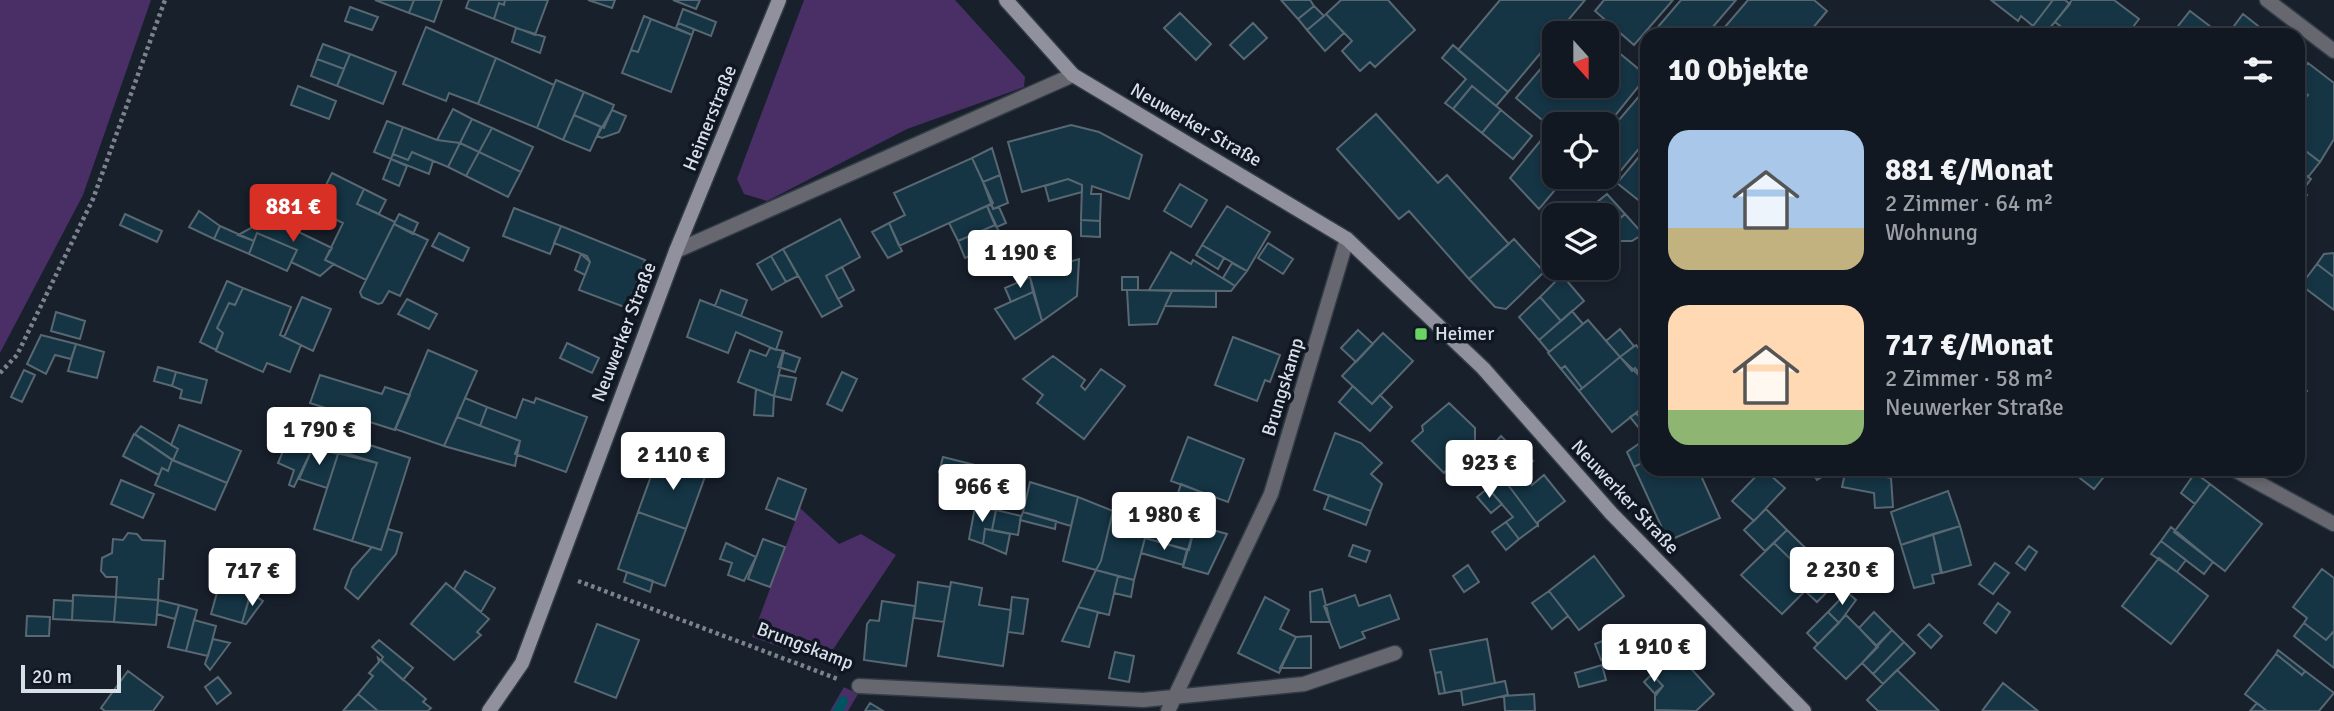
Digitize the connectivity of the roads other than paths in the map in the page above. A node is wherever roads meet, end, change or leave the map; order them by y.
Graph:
1 (779, 0) edge
2 (1006, 0) edge
3 (2267, 0) edge
4 (2304, 28) edge
5 (2305, 29) edge
6 (2334, 51) edge
7 (1073, 75) junction
8 (1347, 239) junction
9 (676, 251) junction
10 (2246, 476) edge
11 (2334, 524) edge
12 (1395, 653) dead end
13 (859, 687) road end
14 (1178, 695) junction
15 (489, 711) edge
16 (1168, 711) edge
17 (1804, 711) edge

1 - 9 street, Heimerstraße
2 - 7 street, Neuwerker Straße
3 - 4 street
5 - 6 street
7 - 8 street, Neuwerker Straße
7 - 9 street, Neuwerker Straße
8 - 14 street, Brungskamp
8 - 17 street, Neuwerker Straße
9 - 15 street, Neuwerker Straße
10 - 11 street
12 - 14 street, Brungskamp
13 - 14 street, Brungskamp
14 - 16 street, Brungskamp

